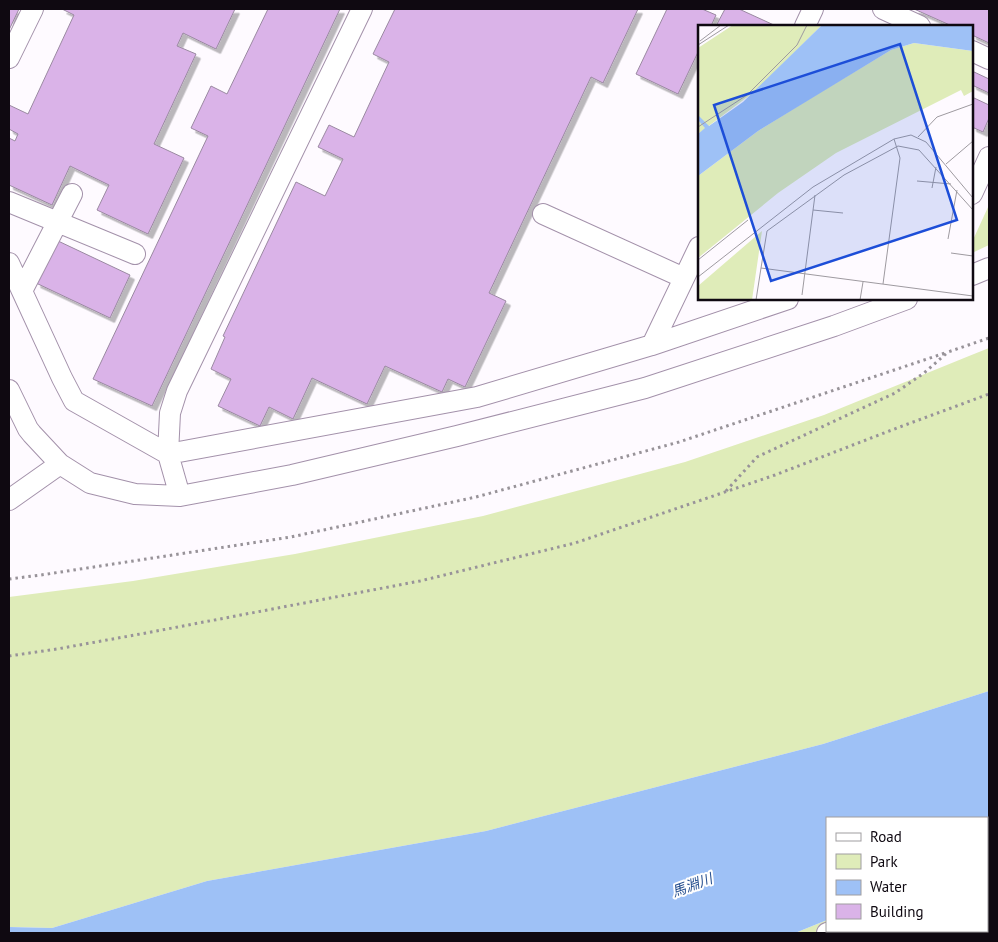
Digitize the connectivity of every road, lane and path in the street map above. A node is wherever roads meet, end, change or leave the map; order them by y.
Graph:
1 (33, 9) edge
2 (362, 9) edge
3 (813, 9) edge
4 (883, 9) edge
5 (805, 25) edge
6 (918, 25) edge
7 (973, 51) edge
8 (9, 58) edge
9 (989, 59) edge
10 (989, 158) edge
11 (973, 192) edge
12 (72, 194) dead end
13 (9, 202) edge
14 (543, 214) dead end
15 (58, 222) junction
16 (698, 249) edge
17 (136, 254) dead end
18 (9, 263) edge
19 (989, 268) edge
20 (973, 275) edge
21 (684, 278) junction
22 (22, 291) junction
23 (785, 300) edge
24 (904, 300) edge
25 (989, 338) edge
26 (652, 345) junction
27 (948, 352) junction
28 (9, 390) edge
29 (989, 394) edge
30 (168, 454) junction
31 (60, 464) junction
32 (726, 492) junction
33 (180, 496) junction
34 (9, 500) edge
35 (9, 579) edge
36 (9, 656) edge

1 - 8 street
2 - 30 street
3 - 5 street
4 - 6 street
7 - 9 street
10 - 11 street
12 - 15 street
13 - 15 street
14 - 21 street
15 - 17 street
15 - 22 street
16 - 21 street
18 - 22 street
19 - 20 street
21 - 26 street
22 - 30 street
23 - 26 street
24 - 33 street
25 - 27 path
26 - 30 street
27 - 32 path
27 - 35 path
28 - 31 street
29 - 32 path
30 - 33 street
31 - 33 street
31 - 34 street
32 - 36 path

